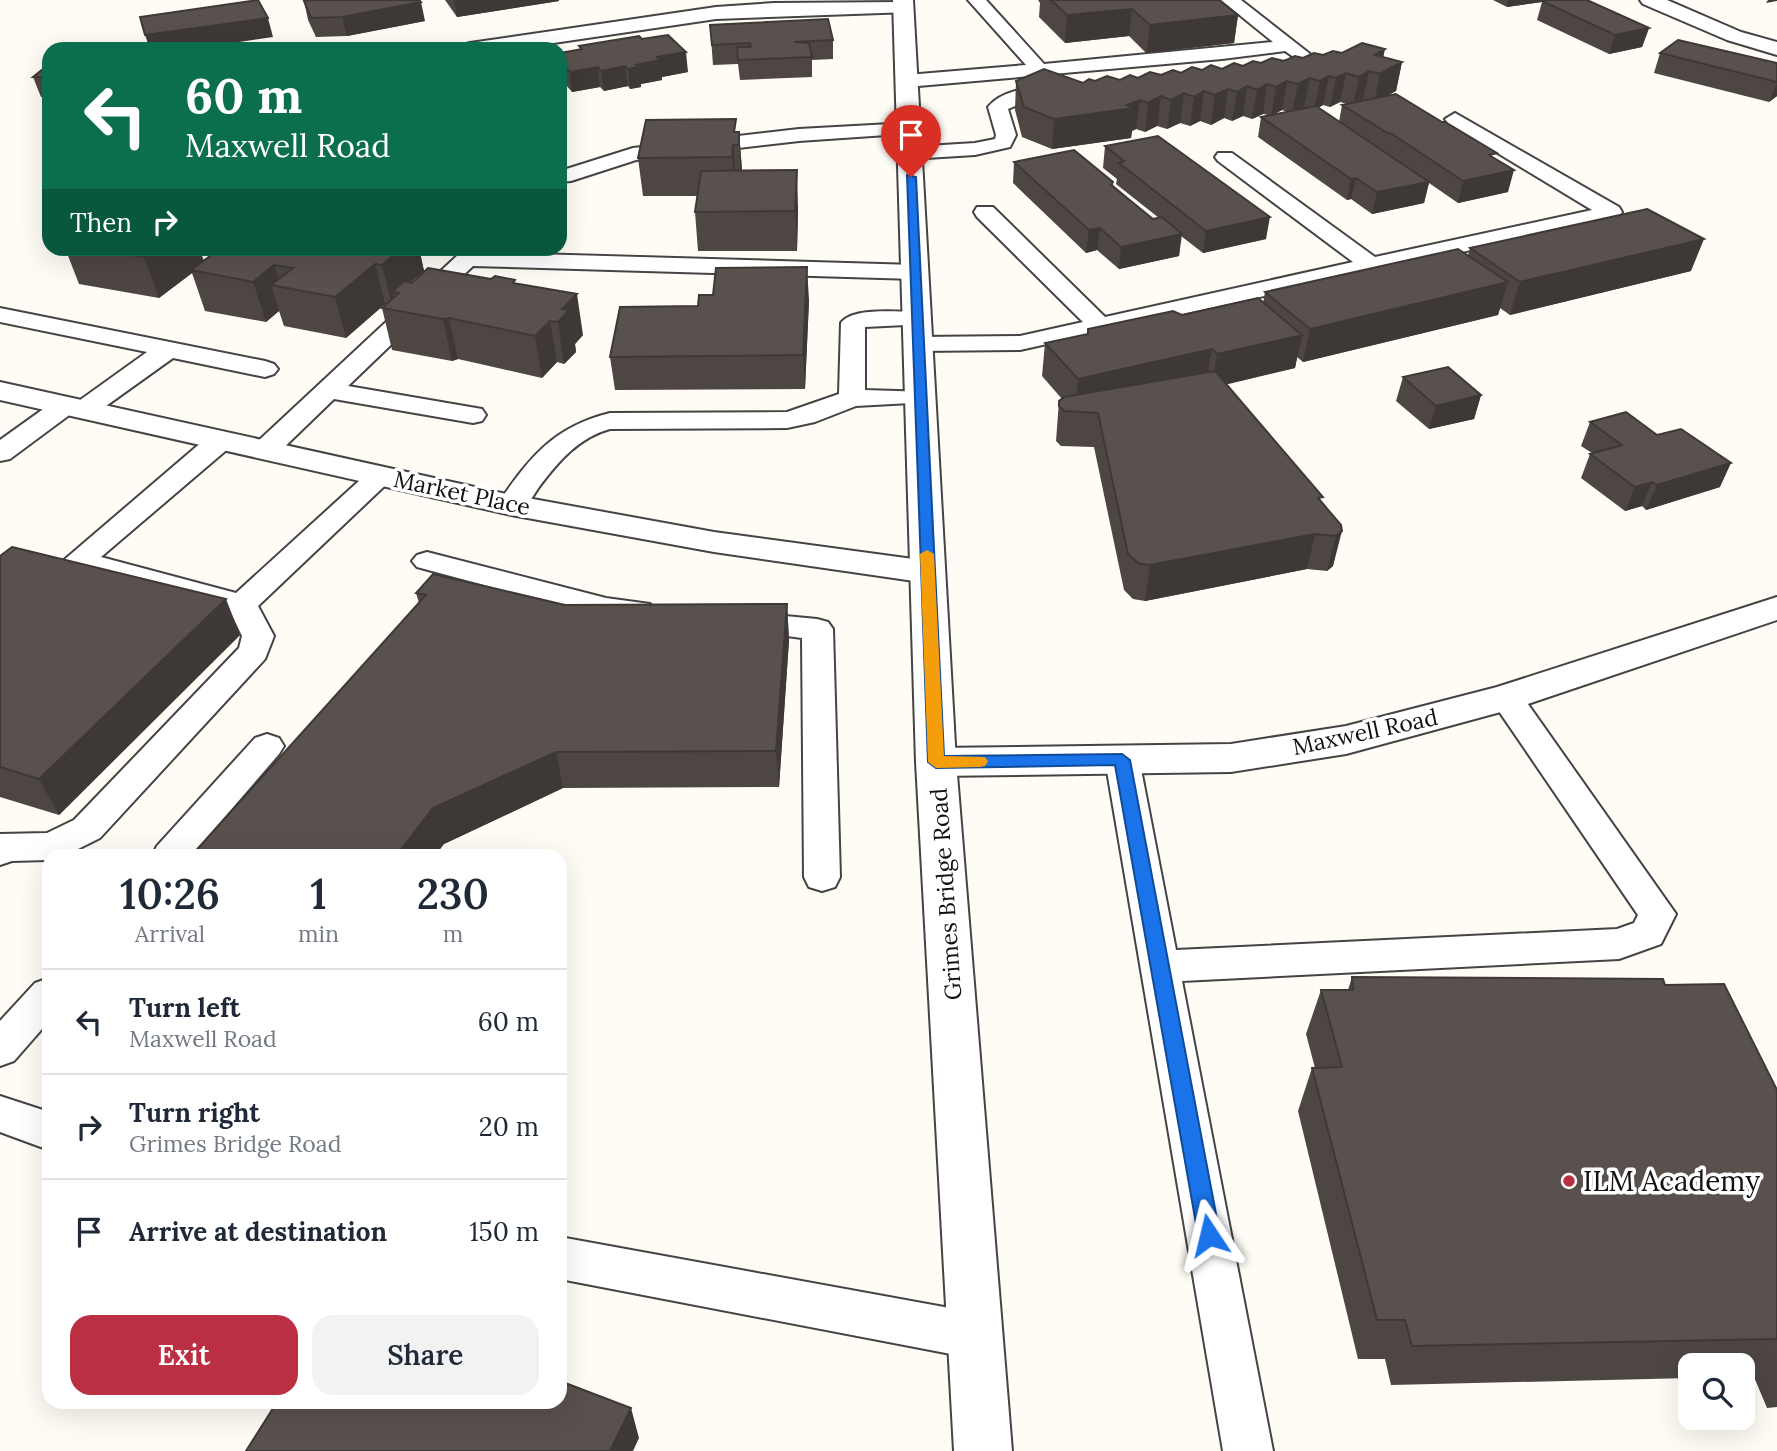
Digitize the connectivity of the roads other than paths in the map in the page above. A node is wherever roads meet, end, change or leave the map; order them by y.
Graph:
1 (977, 0) edge
2 (1230, 0) edge
3 (1650, 0) edge
4 (905, 2) edge
5 (518, 42) edge
6 (1288, 44) junction
7 (1777, 49) edge
8 (1038, 68) junction
9 (1009, 70) junction
10 (1254, 70) edge
11 (906, 80) junction
12 (1078, 88) edge
13 (1024, 95) junction
14 (1455, 119) dead end
15 (909, 141) junction
16 (1225, 157) dead end
17 (567, 176) edge
18 (985, 212) dead end
19 (1371, 265) junction
20 (915, 272) junction
21 (0, 315) edge
22 (1101, 326) junction
23 (917, 331) junction
24 (167, 350) junction
25 (265, 369) dead end
26 (329, 390) junction
27 (0, 391) edge
28 (920, 397) junction
29 (852, 398) junction
30 (74, 408) junction
31 (473, 415) dead end
32 (220, 441) junction
33 (265, 450) junction
34 (0, 453) edge
35 (0, 459) edge
36 (0, 472) edge
37 (382, 476) junction
38 (511, 505) junction
39 (427, 561) dead end
40 (928, 572) junction
41 (242, 604) junction
42 (1777, 608) edge
43 (672, 615) edge
44 (712, 619) edge
45 (1506, 698) junction
46 (267, 746) dead end
47 (1122, 760) junction
48 (936, 762) junction
49 (2, 847) edge
50 (176, 849) edge
51 (822, 877) dead end
52 (1160, 966) junction
53 (42, 1002) edge
54 (0, 1049) edge
55 (0, 1114) edge
56 (42, 1129) edge
57 (567, 1259) edge
58 (977, 1336) junction
59 (983, 1451) edge
60 (1248, 1451) edge

1 - 8 lane
2 - 6 lane
3 - 7 street
4 - 5 street
4 - 11 street, Grimes Bridge Road
6 - 8 lane
6 - 10 lane
8 - 9 lane
9 - 11 lane
9 - 13 lane
11 - 15 street, Grimes Bridge Road
12 - 13 lane
13 - 15 lane
14 - 19 lane
15 - 17 lane
15 - 20 street, Grimes Bridge Road
16 - 19 lane
18 - 22 lane
19 - 22 lane
20 - 23 street, Grimes Bridge Road
20 - 26 lane
21 - 24 lane
22 - 23 lane
23 - 28 street, Grimes Bridge Road
23 - 29 lane
24 - 25 lane
24 - 30 lane
26 - 31 lane
26 - 33 lane
27 - 30 street, Market Place
28 - 29 lane
28 - 40 street, Grimes Bridge Road
29 - 38 lane
30 - 32 street, Market Place
30 - 34 lane
32 - 33 street, Market Place
32 - 41 lane
33 - 37 street, Market Place
35 - 36 lane
37 - 38 street, Market Place
37 - 41 lane
38 - 40 street, Market Place
39 - 43 lane
40 - 48 street, Grimes Bridge Road
41 - 49 lane
42 - 45 street, Maxwell Road
44 - 51 lane
45 - 47 street, Maxwell Road
45 - 52 lane
46 - 50 lane
47 - 48 street, Maxwell Road
47 - 52 lane
48 - 58 street, Grimes Bridge Road
52 - 60 lane
53 - 54 lane
55 - 56 lane
57 - 58 lane
58 - 59 street, Grimes Bridge Road

